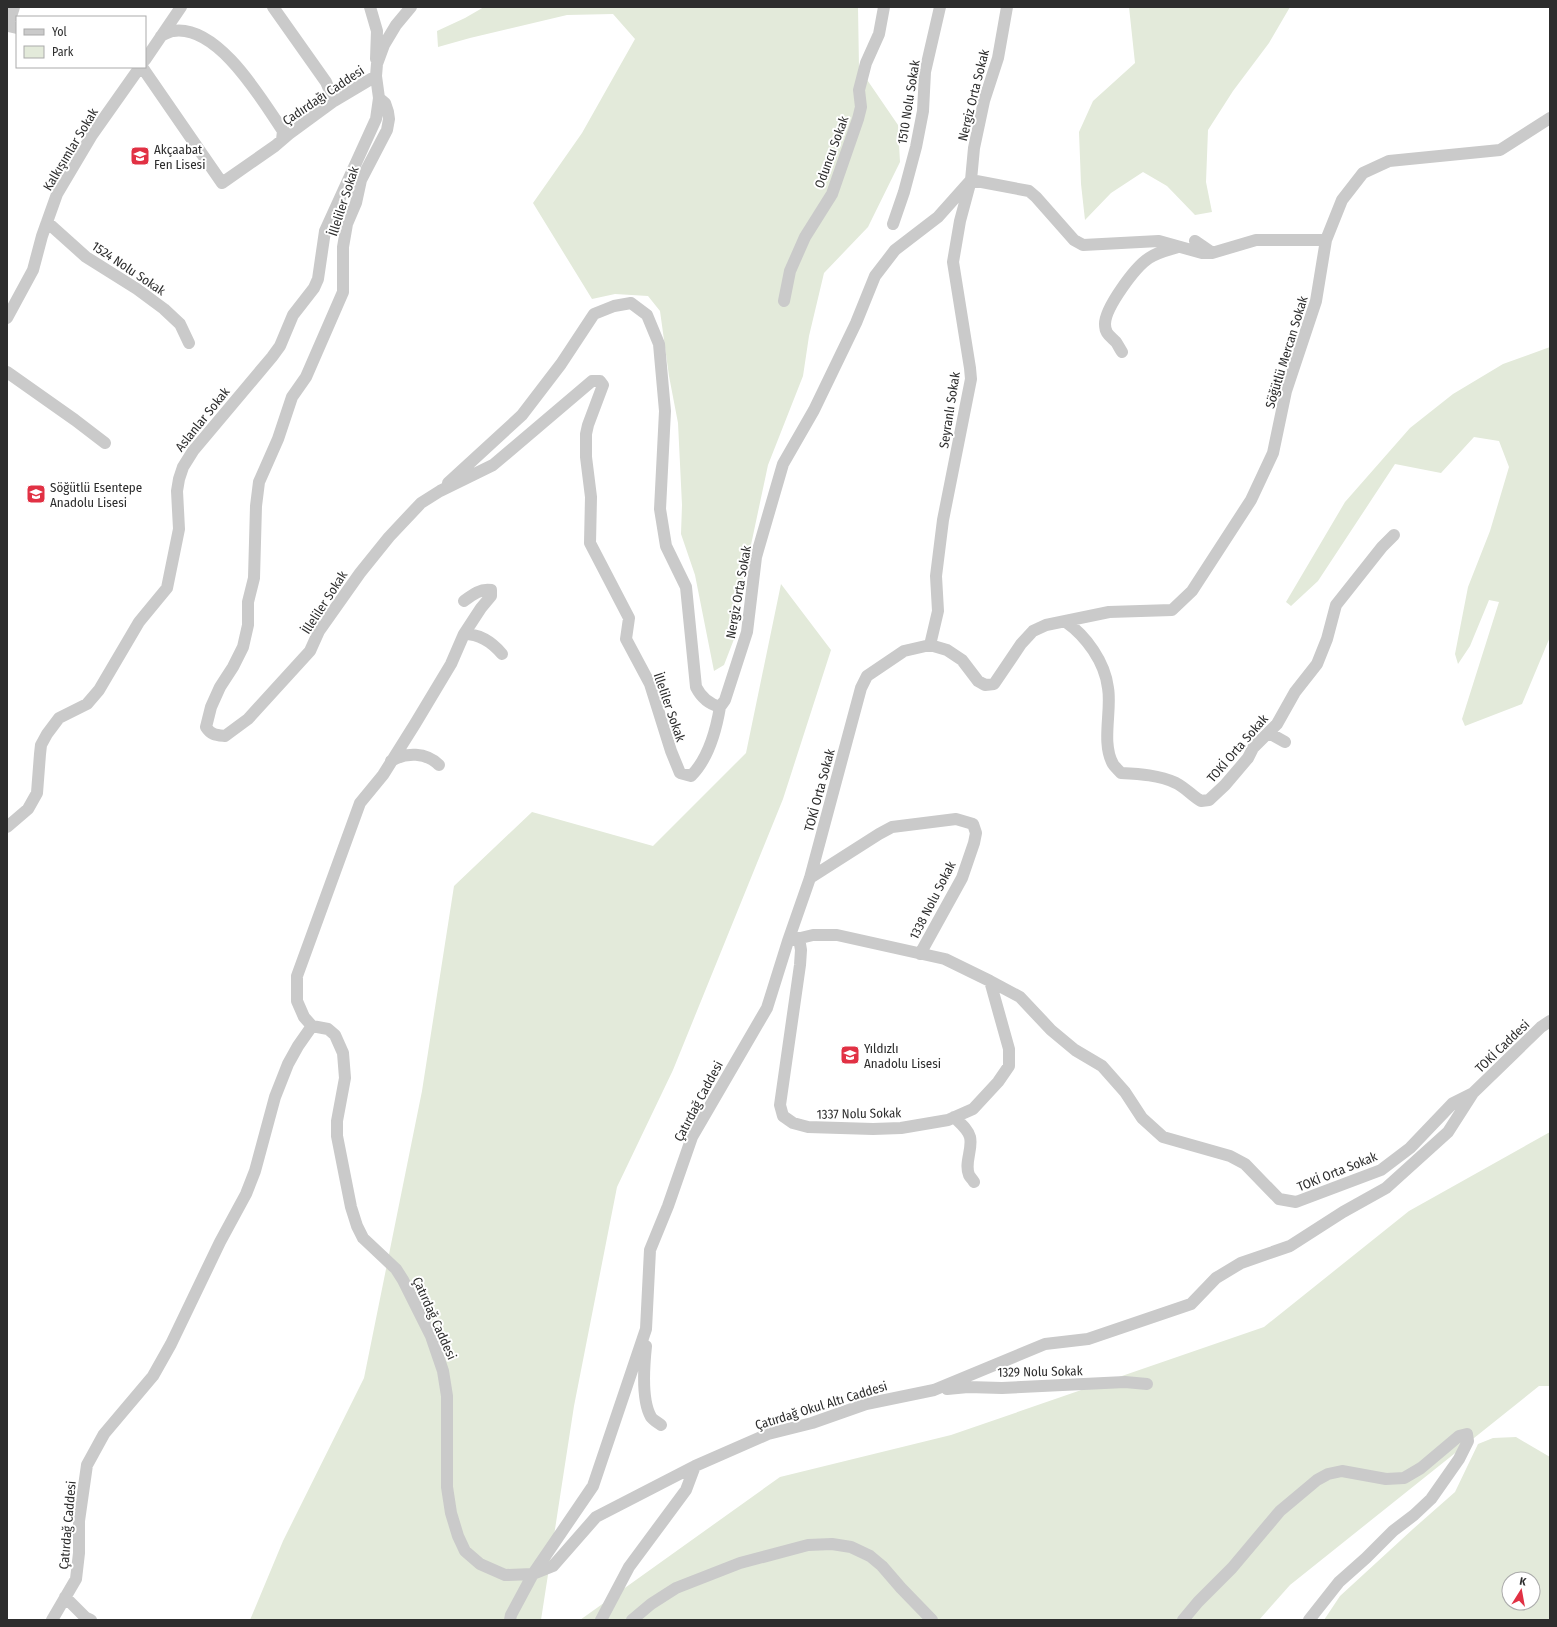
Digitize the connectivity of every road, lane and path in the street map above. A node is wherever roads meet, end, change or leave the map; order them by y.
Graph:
1 (14, 7) edge
2 (181, 7) edge
3 (273, 7) edge
4 (370, 7) edge
5 (411, 7) edge
6 (884, 7) edge
7 (940, 7) edge
8 (1007, 7) edge
9 (16, 28) edge
10 (161, 36) junction
11 (146, 58) edge
12 (140, 68) edge
13 (142, 68) edge
14 (377, 70) junction
15 (379, 98) junction
16 (334, 101) junction
17 (1550, 118) edge
18 (282, 140) junction
19 (971, 180) junction
20 (46, 222) junction
21 (893, 224) dead end
22 (1326, 240) junction
23 (1195, 242) dead end
24 (1178, 247) junction
25 (1212, 253) junction
26 (784, 301) dead end
27 (7, 318) edge
28 (189, 343) dead end
29 (1122, 352) dead end
30 (7, 372) edge
31 (105, 443) dead end
32 (440, 491) junction
33 (1394, 535) dead end
34 (464, 601) dead end
35 (1066, 622) junction
36 (464, 634) junction
37 (930, 645) junction
38 (502, 654) dead end
39 (720, 707) junction
40 (1269, 733) junction
41 (1285, 742) dead end
42 (391, 761) junction
43 (439, 765) dead end
44 (7, 827) edge
45 (810, 878) junction
46 (793, 939) junction
47 (920, 954) junction
48 (990, 981) junction
49 (1550, 1021) edge
50 (312, 1026) junction
51 (1473, 1093) junction
52 (954, 1117) junction
53 (974, 1182) dead end
54 (646, 1329) junction
55 (1147, 1384) dead end
56 (934, 1390) junction
57 (661, 1425) dead end
58 (695, 1466) junction
59 (533, 1574) junction
60 (65, 1597) junction
61 (52, 1620) edge
62 (91, 1620) edge
63 (510, 1620) edge
64 (601, 1620) edge
65 (632, 1620) edge
66 (932, 1620) edge
67 (1183, 1620) edge
68 (1309, 1620) edge

1 - 9 street
2 - 10 street
3 - 16 street
4 - 14 street, Aslanlar Sokak
5 - 14 street, Çadırdağı Caddesi
6 - 26 street, Oduncu Sokak
7 - 21 street, 1510 Nolu Sokak
8 - 19 street, Nergiz Orta Sokak
10 - 11 street
10 - 18 street
12 - 20 street, Kalkışımlar Sokak
13 - 18 street, Çadırdağı Caddesi
14 - 15 street, Aslanlar Sokak
14 - 16 street, Çadırdağı Caddesi
15 - 32 street, İlleliler Sokak
15 - 44 street, Aslanlar Sokak
16 - 18 street, Çadırdağı Caddesi
17 - 22 street, Söğütlü Mercan Sokak
19 - 24 street
19 - 37 street, Seyranlı Sokak
19 - 39 street, Nergiz Orta Sokak
20 - 27 street, Kalkışımlar Sokak
20 - 28 street, 1524 Nolu Sokak
22 - 25 street
22 - 35 street, Söğütlü Mercan Sokak
23 - 25 street
24 - 25 street
24 - 29 street
30 - 31 street
32 - 39 street, İlleliler Sokak
32 - 39 street
33 - 40 street, TOKİ Orta Sokak
34 - 36 street
35 - 37 street, TOKİ Orta Sokak
35 - 40 street, TOKİ Orta Sokak
36 - 38 street
36 - 42 street
37 - 45 street, TOKİ Orta Sokak
40 - 41 street
42 - 43 street
42 - 50 street
45 - 46 street, TOKİ Orta Sokak
45 - 47 street, 1338 Nolu Sokak
46 - 47 street, TOKİ Orta Sokak
46 - 52 street, 1337 Nolu Sokak
46 - 54 street, Çatırdağ Caddesi
47 - 48 street, TOKİ Orta Sokak
48 - 51 street, TOKİ Orta Sokak
48 - 52 street, 1337 Nolu Sokak
49 - 51 street, TOKİ Caddesi
50 - 59 street, Çatırdağ Caddesi
50 - 60 street, Çatırdağ Caddesi
51 - 56 street, Çatırdağ Okul Altı Caddesi
52 - 53 street
54 - 57 street
54 - 59 street, Çatırdağ Caddesi
55 - 56 street, 1329 Nolu Sokak
56 - 58 street, Çatırdağ Okul Altı Caddesi
58 - 59 street, Çatırdağ Okul Altı Caddesi
58 - 64 street
59 - 63 street
60 - 61 street, Çatırdağ Caddesi
60 - 62 street
65 - 66 street
67 - 68 street

